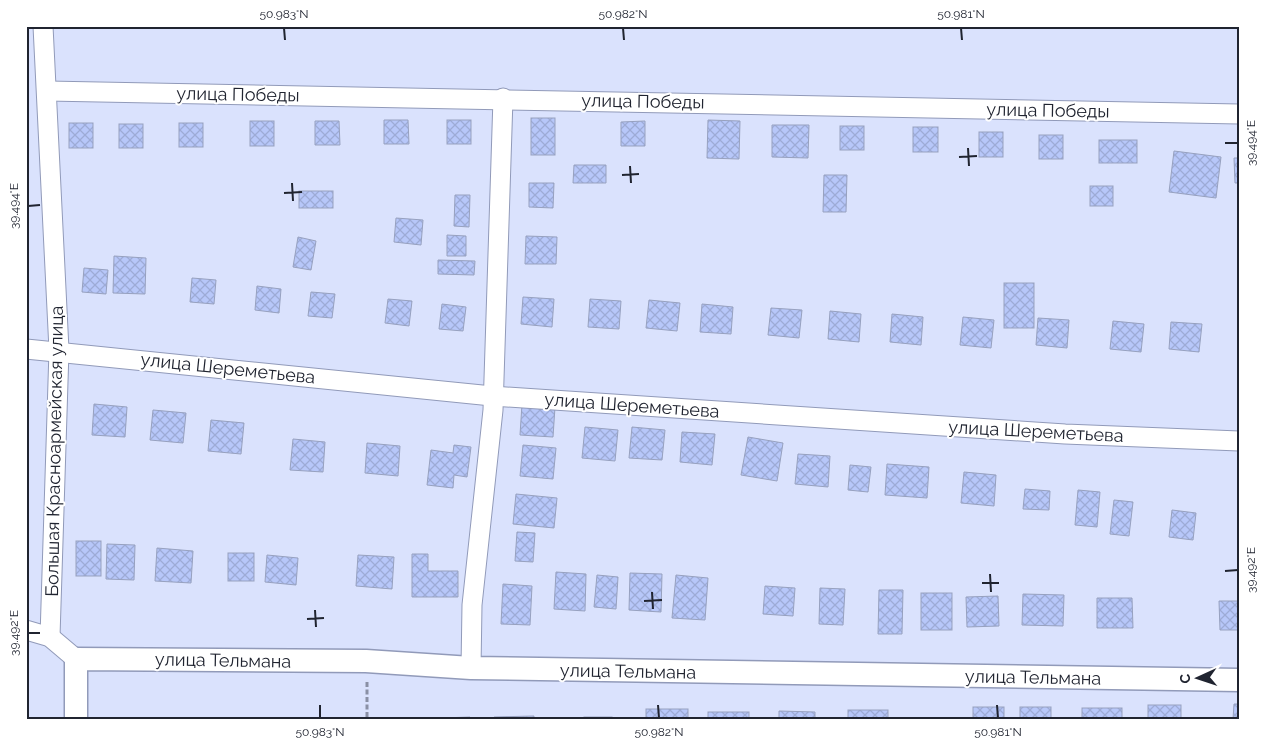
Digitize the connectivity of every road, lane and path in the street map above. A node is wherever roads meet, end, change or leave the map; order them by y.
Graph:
1 (43, 26) edge
2 (47, 91) junction
3 (503, 98) junction
4 (1239, 114) edge
5 (26, 349) edge
6 (60, 350) junction
7 (492, 396) junction
8 (1239, 441) edge
9 (26, 630) edge
10 (50, 637) junction
11 (76, 659) junction
12 (366, 662) junction
13 (470, 668) junction
14 (1239, 680) edge
15 (76, 719) edge
16 (367, 719) edge

1 - 2 street, Большая Красноармейская улица
2 - 3 street, улица Победы
2 - 6 street, Большая Красноармейская улица
3 - 4 street, улица Победы
3 - 7 street
5 - 6 street, улица Шереметьева
6 - 7 street, улица Шереметьева
6 - 10 street, Большая Красноармейская улица
7 - 8 street, улица Шереметьева
7 - 13 street
9 - 10 street
10 - 11 street
11 - 12 street, улица Тельмана
11 - 15 street
12 - 13 street, улица Тельмана
12 - 16 path
13 - 14 street, улица Тельмана

